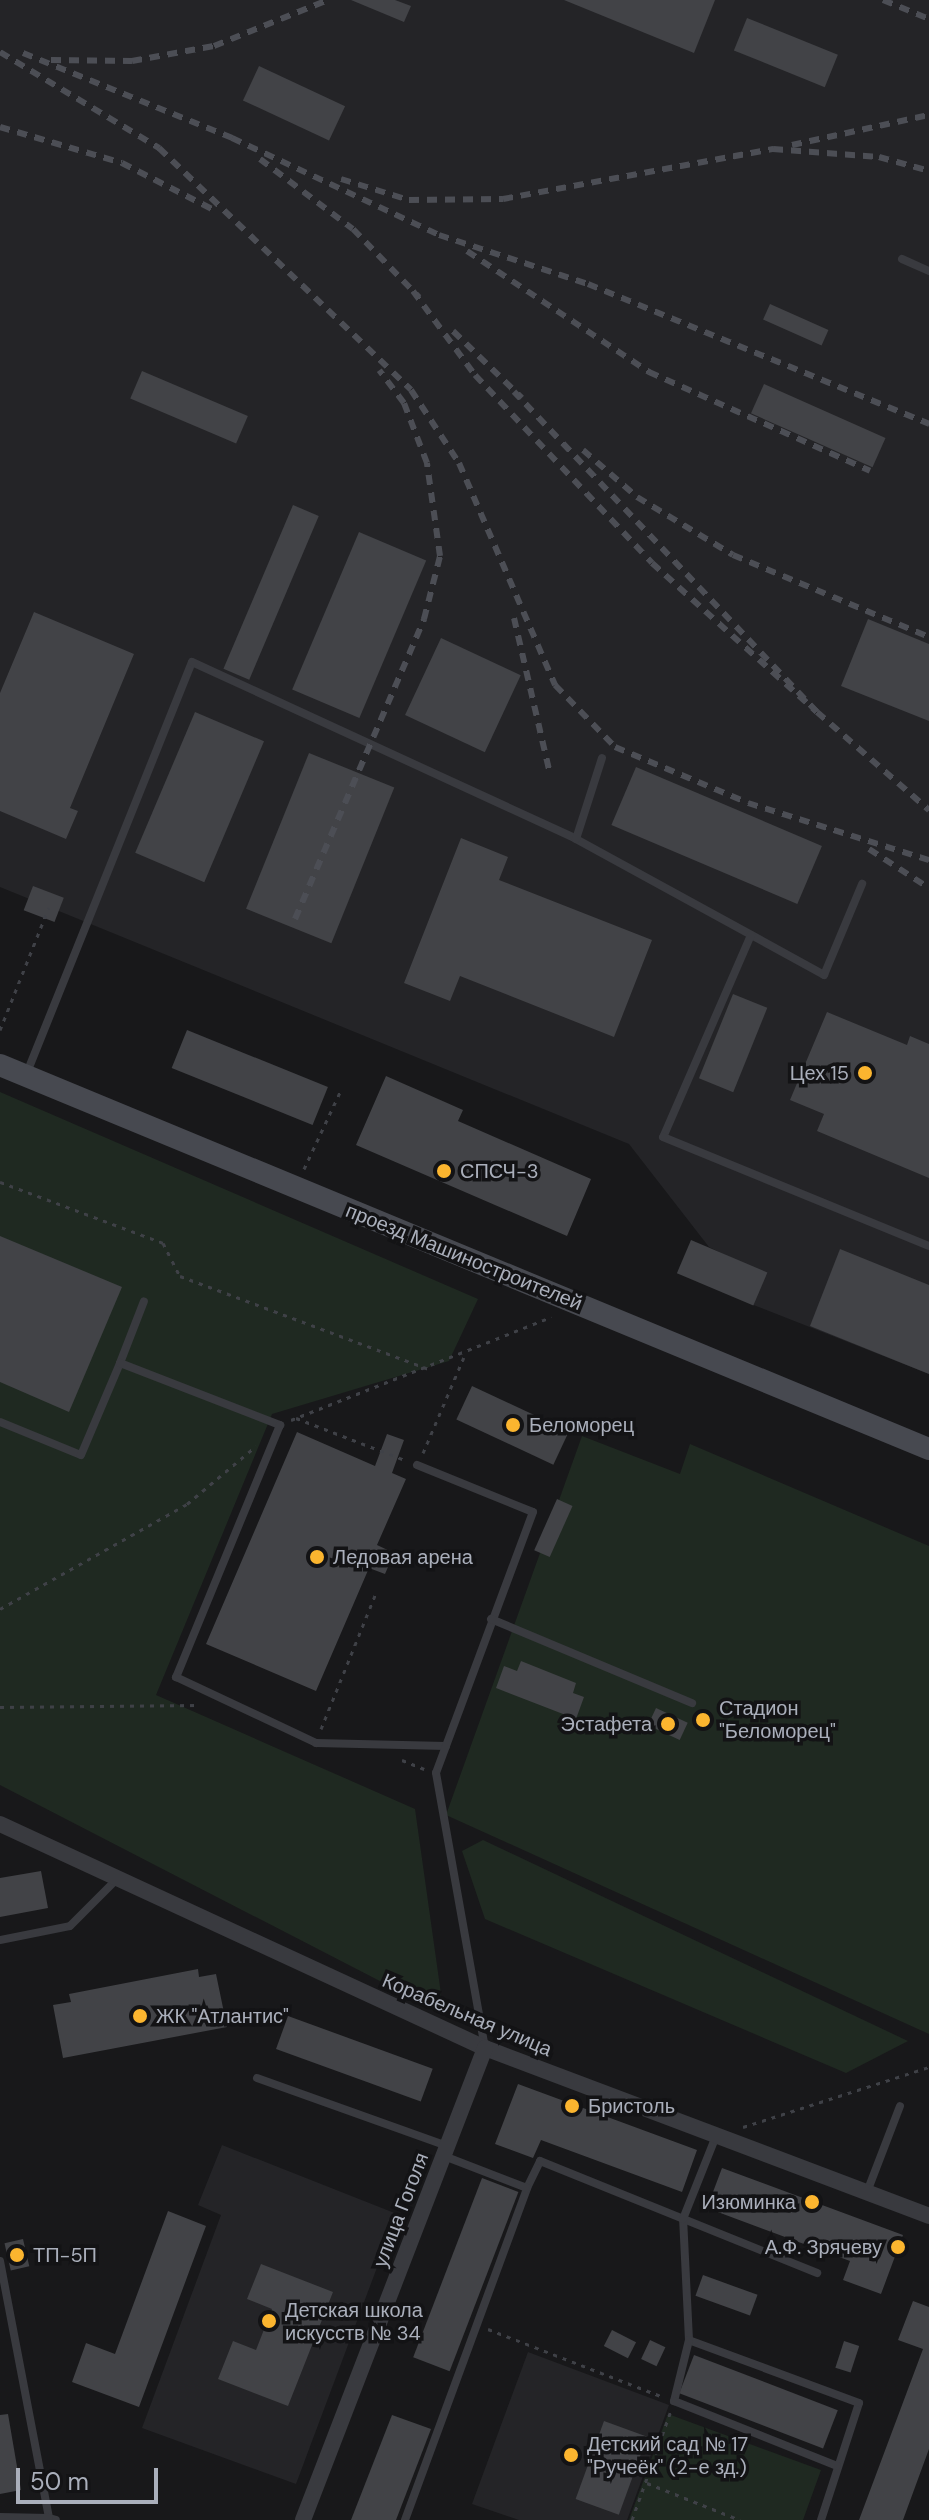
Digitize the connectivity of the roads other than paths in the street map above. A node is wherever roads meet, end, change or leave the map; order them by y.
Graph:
1 (902, 259) dead end
2 (929, 271) edge
3 (602, 758) dead end
4 (576, 839) junction
5 (862, 884) dead end
6 (751, 935) junction
7 (0, 1065) edge
8 (26, 1076) junction
9 (929, 1246) edge
10 (144, 1301) dead end
11 (120, 1363) junction
12 (0, 1422) edge
13 (929, 1449) edge
14 (417, 1465) road end
15 (491, 1619) junction
16 (692, 1703) dead end
17 (446, 1746) junction
18 (0, 1824) edge
19 (116, 1880) junction
20 (0, 1940) edge
21 (485, 2048) junction
22 (257, 2078) dead end
23 (900, 2106) dead end
24 (717, 2135) junction
25 (445, 2151) junction
26 (527, 2188) junction
27 (867, 2192) junction
28 (929, 2216) edge
29 (683, 2219) junction
30 (0, 2261) edge
31 (817, 2273) dead end
32 (689, 2340) junction
33 (837, 2466) junction
34 (0, 2517) edge
35 (53, 2519) edge
36 (303, 2520) edge
37 (405, 2520) edge
38 (821, 2520) edge

1 - 2 lane
3 - 4 lane
4 - 6 lane
4 - 8 lane
5 - 6 lane
6 - 9 lane
7 - 8 street, проезд Машиностроителей
8 - 13 street, проезд Машиностроителей
10 - 11 lane
11 - 12 lane
11 - 17 lane
14 - 15 lane
15 - 16 lane
15 - 17 lane
17 - 21 lane
18 - 19 street, Корабельная улица
19 - 20 lane
19 - 21 street, Корабельная улица
21 - 24 street, Корабельная улица
21 - 25 street, улица Гоголя
22 - 25 lane
23 - 27 lane
24 - 27 street, Корабельная улица
24 - 29 lane
25 - 26 lane
25 - 36 street, улица Гоголя
26 - 29 lane
26 - 37 lane
27 - 28 street, Корабельная улица
29 - 31 lane
29 - 32 lane
30 - 35 lane
32 - 33 lane
32 - 33 lane
33 - 38 lane
34 - 35 lane

